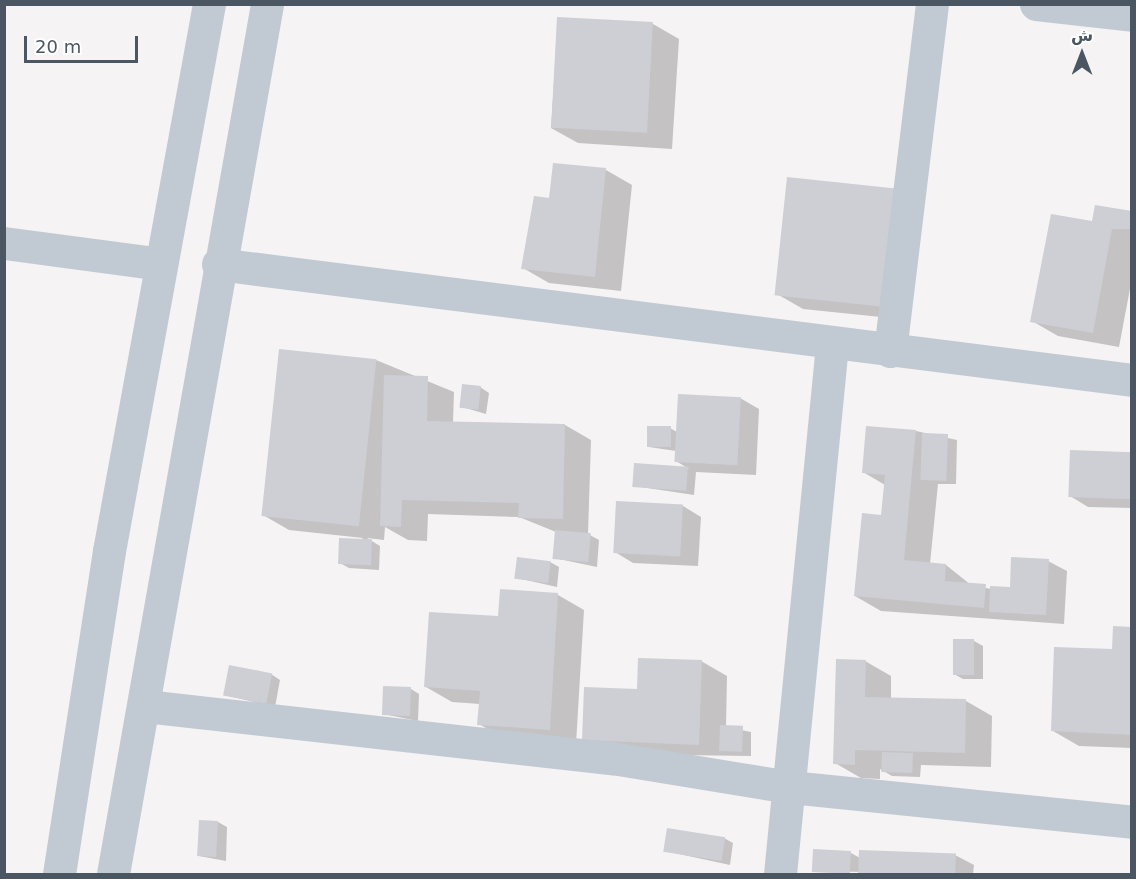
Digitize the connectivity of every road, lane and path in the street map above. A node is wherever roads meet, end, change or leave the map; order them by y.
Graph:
1 (209, 4) edge
2 (267, 4) edge
3 (932, 4) edge
4 (1036, 4) edge
5 (1131, 15) edge
6 (4, 243) edge
7 (161, 264) junction
8 (218, 264) junction
9 (831, 345) junction
10 (890, 351) junction
11 (1131, 380) edge
12 (145, 706) junction
13 (790, 787) junction
14 (1131, 822) edge
15 (59, 874) edge
16 (113, 874) edge
17 (780, 874) edge

1 - 7 street
2 - 8 street
3 - 10 street
4 - 5 street
6 - 7 street
7 - 15 street
8 - 9 street
8 - 12 street
9 - 10 street
9 - 13 street
10 - 11 street
12 - 13 street
12 - 16 street
13 - 14 street
13 - 17 street

